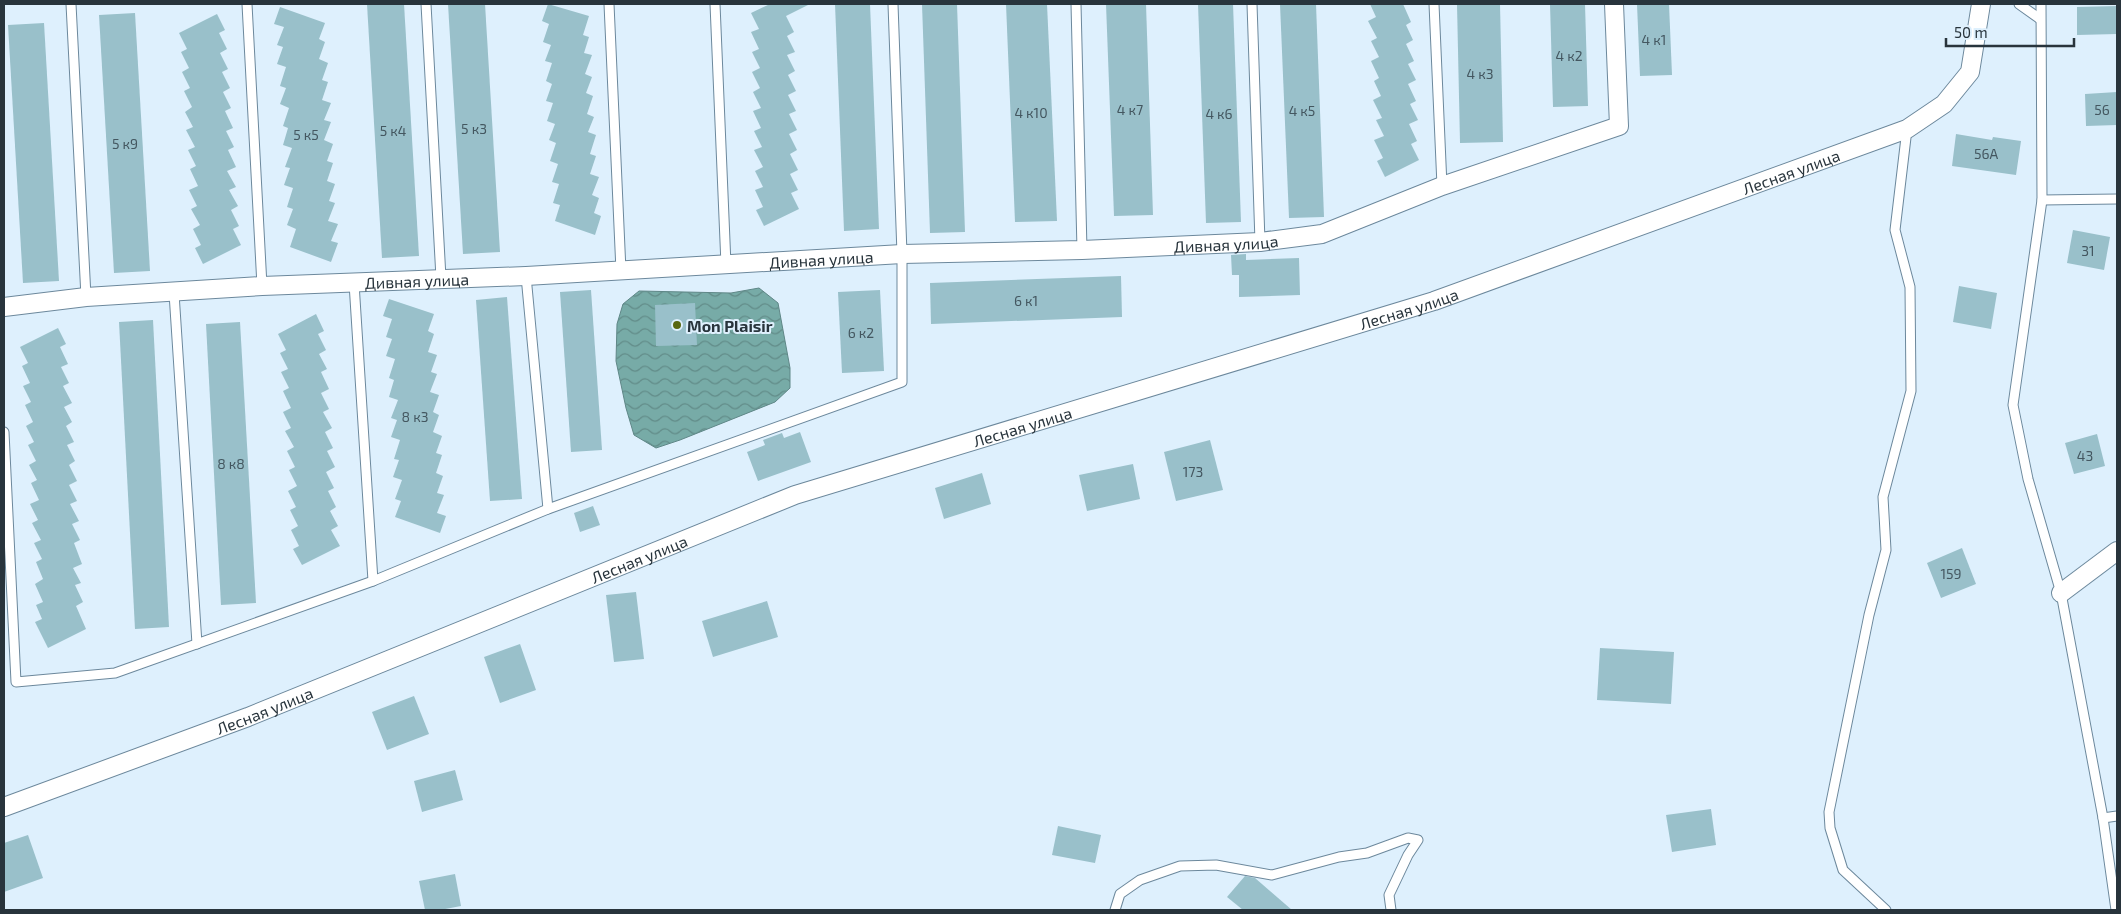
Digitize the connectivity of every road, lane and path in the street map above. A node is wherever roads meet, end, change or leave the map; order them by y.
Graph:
1 (71, 4) edge
2 (247, 4) edge
3 (426, 4) edge
4 (609, 4) edge
5 (715, 4) edge
6 (893, 4) edge
7 (1076, 4) edge
8 (1252, 4) edge
9 (1434, 4) edge
10 (1614, 4) edge
11 (1981, 4) edge
12 (2019, 4) edge
13 (2041, 4) edge
14 (2040, 19) junction
15 (1907, 128) junction
16 (1442, 186) junction
17 (2117, 199) edge
18 (2042, 200) junction
19 (1260, 242) junction
20 (1082, 250) junction
21 (902, 254) junction
22 (726, 266) junction
23 (621, 271) junction
24 (526, 276) junction
25 (441, 278) junction
26 (354, 284) junction
27 (262, 286) junction
28 (174, 293) junction
29 (86, 297) junction
30 (4, 307) edge
31 (4, 432) edge
32 (548, 509) junction
33 (2117, 551) edge
34 (373, 581) junction
35 (2061, 593) junction
36 (197, 644) junction
37 (4, 807) edge
38 (2117, 816) edge
39 (2103, 818) junction
40 (1115, 910) edge
41 (1391, 910) edge
42 (1886, 910) edge
43 (2116, 910) edge

1 - 29 lane
2 - 27 lane
3 - 25 lane
4 - 23 lane
5 - 22 lane
6 - 21 lane
7 - 20 lane
8 - 19 lane
9 - 16 lane
10 - 16 street, Дивная улица
11 - 15 street, Лесная улица
12 - 14 lane
13 - 14 lane
14 - 18 lane
15 - 37 street, Лесная улица
15 - 42 lane
16 - 19 street, Дивная улица
17 - 18 lane
18 - 35 lane
19 - 20 street, Дивная улица
20 - 21 street, Дивная улица
21 - 22 street, Дивная улица
21 - 32 lane
22 - 23 street, Дивная улица
23 - 24 street, Дивная улица
24 - 25 street, Дивная улица
24 - 32 lane
25 - 26 street, Дивная улица
26 - 27 street, Дивная улица
26 - 34 lane
27 - 28 street, Дивная улица
28 - 29 street, Дивная улица
28 - 36 lane
29 - 30 street, Дивная улица
31 - 36 lane
32 - 34 lane
33 - 35 street
34 - 36 lane
35 - 39 lane
38 - 39 lane
39 - 43 lane
40 - 41 lane

